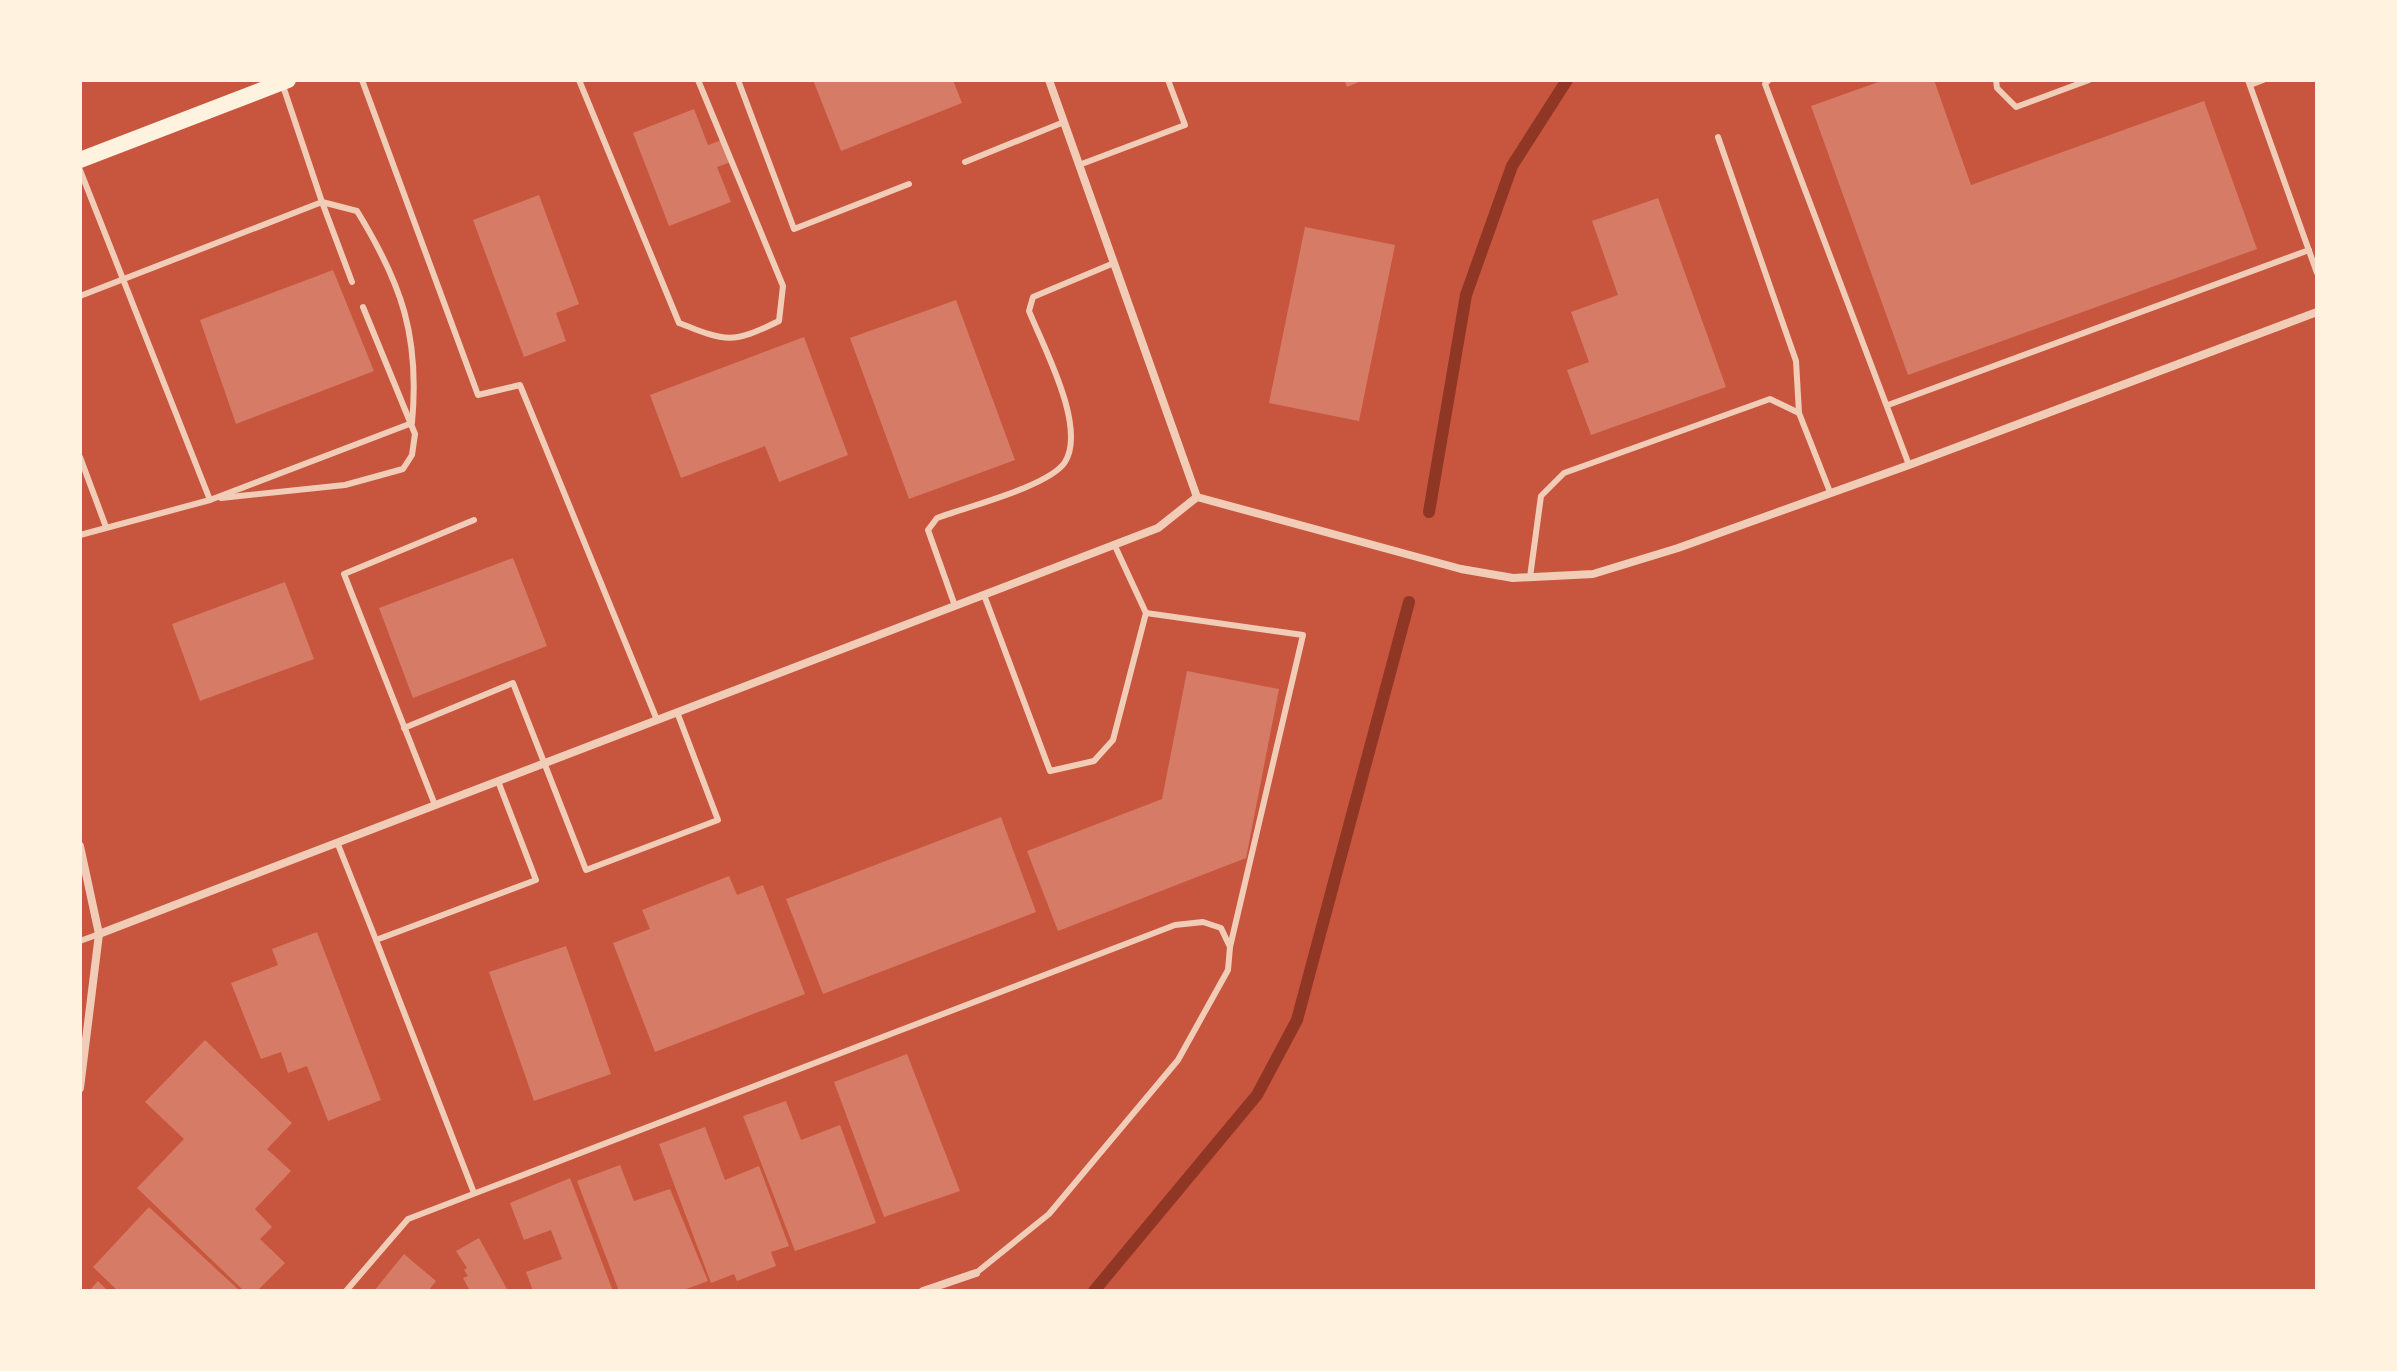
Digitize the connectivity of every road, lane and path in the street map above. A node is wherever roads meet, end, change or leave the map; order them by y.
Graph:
1 (362, 80) edge
2 (579, 80) edge
3 (698, 80) edge
4 (738, 80) edge
5 (1049, 80) edge
6 (1168, 80) edge
7 (1769, 80) edge
8 (1996, 80) edge
9 (2089, 80) edge
10 (2263, 80) edge
11 (285, 81) edge
12 (2249, 83) edge
13 (1064, 122) junction
14 (1718, 137) dead end
15 (80, 160) edge
16 (965, 162) dead end
17 (1079, 165) junction
18 (80, 170) edge
19 (909, 184) dead end
20 (322, 202) junction
21 (2309, 250) junction
22 (1114, 263) junction
23 (2317, 273) edge
24 (123, 278) junction
25 (352, 282) dead end
26 (80, 296) edge
27 (363, 307) dead end
28 (2317, 312) edge
29 (1888, 405) junction
30 (1799, 413) junction
31 (412, 423) junction
32 (80, 457) edge
33 (1909, 465) junction
34 (1830, 492) junction
35 (1197, 497) junction
36 (210, 500) junction
37 (474, 520) dead end
38 (106, 527) junction
39 (80, 535) edge
40 (1114, 544) junction
41 (1530, 577) junction
42 (984, 595) junction
43 (955, 606) junction
44 (1146, 613) junction
45 (677, 712) junction
46 (657, 720) junction
47 (404, 728) junction
48 (545, 763) junction
49 (498, 781) junction
50 (435, 805) junction
51 (337, 842) junction
52 (80, 846) edge
53 (99, 934) junction
54 (376, 940) junction
55 (80, 941) edge
56 (1230, 947) junction
57 (80, 1088) edge
58 (474, 1193) junction
59 (976, 1273) joint
60 (346, 1291) edge
61 (923, 1291) edge

1 - 46 lane
2 - 3 lane
4 - 19 lane
5 - 13 street
6 - 17 lane
7 - 29 lane
8 - 9 lane
10 - 12 lane
11 - 15 main road
11 - 20 lane
12 - 21 lane
13 - 16 lane
13 - 17 street
14 - 30 lane
17 - 22 street
18 - 24 lane
20 - 24 lane
20 - 25 lane
20 - 31 lane
21 - 23 lane
21 - 29 lane
22 - 35 street
22 - 43 lane
24 - 26 lane
24 - 36 lane
27 - 31 lane
28 - 33 street
29 - 33 lane
30 - 34 lane
30 - 41 lane
31 - 36 lane
31 - 36 lane
32 - 38 lane
33 - 34 street
34 - 41 street
35 - 40 street
35 - 41 street
36 - 38 lane
37 - 47 lane
38 - 39 lane
40 - 42 street
40 - 44 lane
42 - 43 street
42 - 44 lane
43 - 45 street
44 - 56 lane
45 - 46 street
45 - 48 lane
46 - 48 street
47 - 48 lane
47 - 50 lane
48 - 49 street
49 - 50 street
49 - 54 lane
50 - 51 street
51 - 53 street
51 - 54 lane
52 - 53 street
53 - 55 lane
53 - 57 street
54 - 58 lane
56 - 58 lane
56 - 59 lane
58 - 60 lane
59 - 61 street

